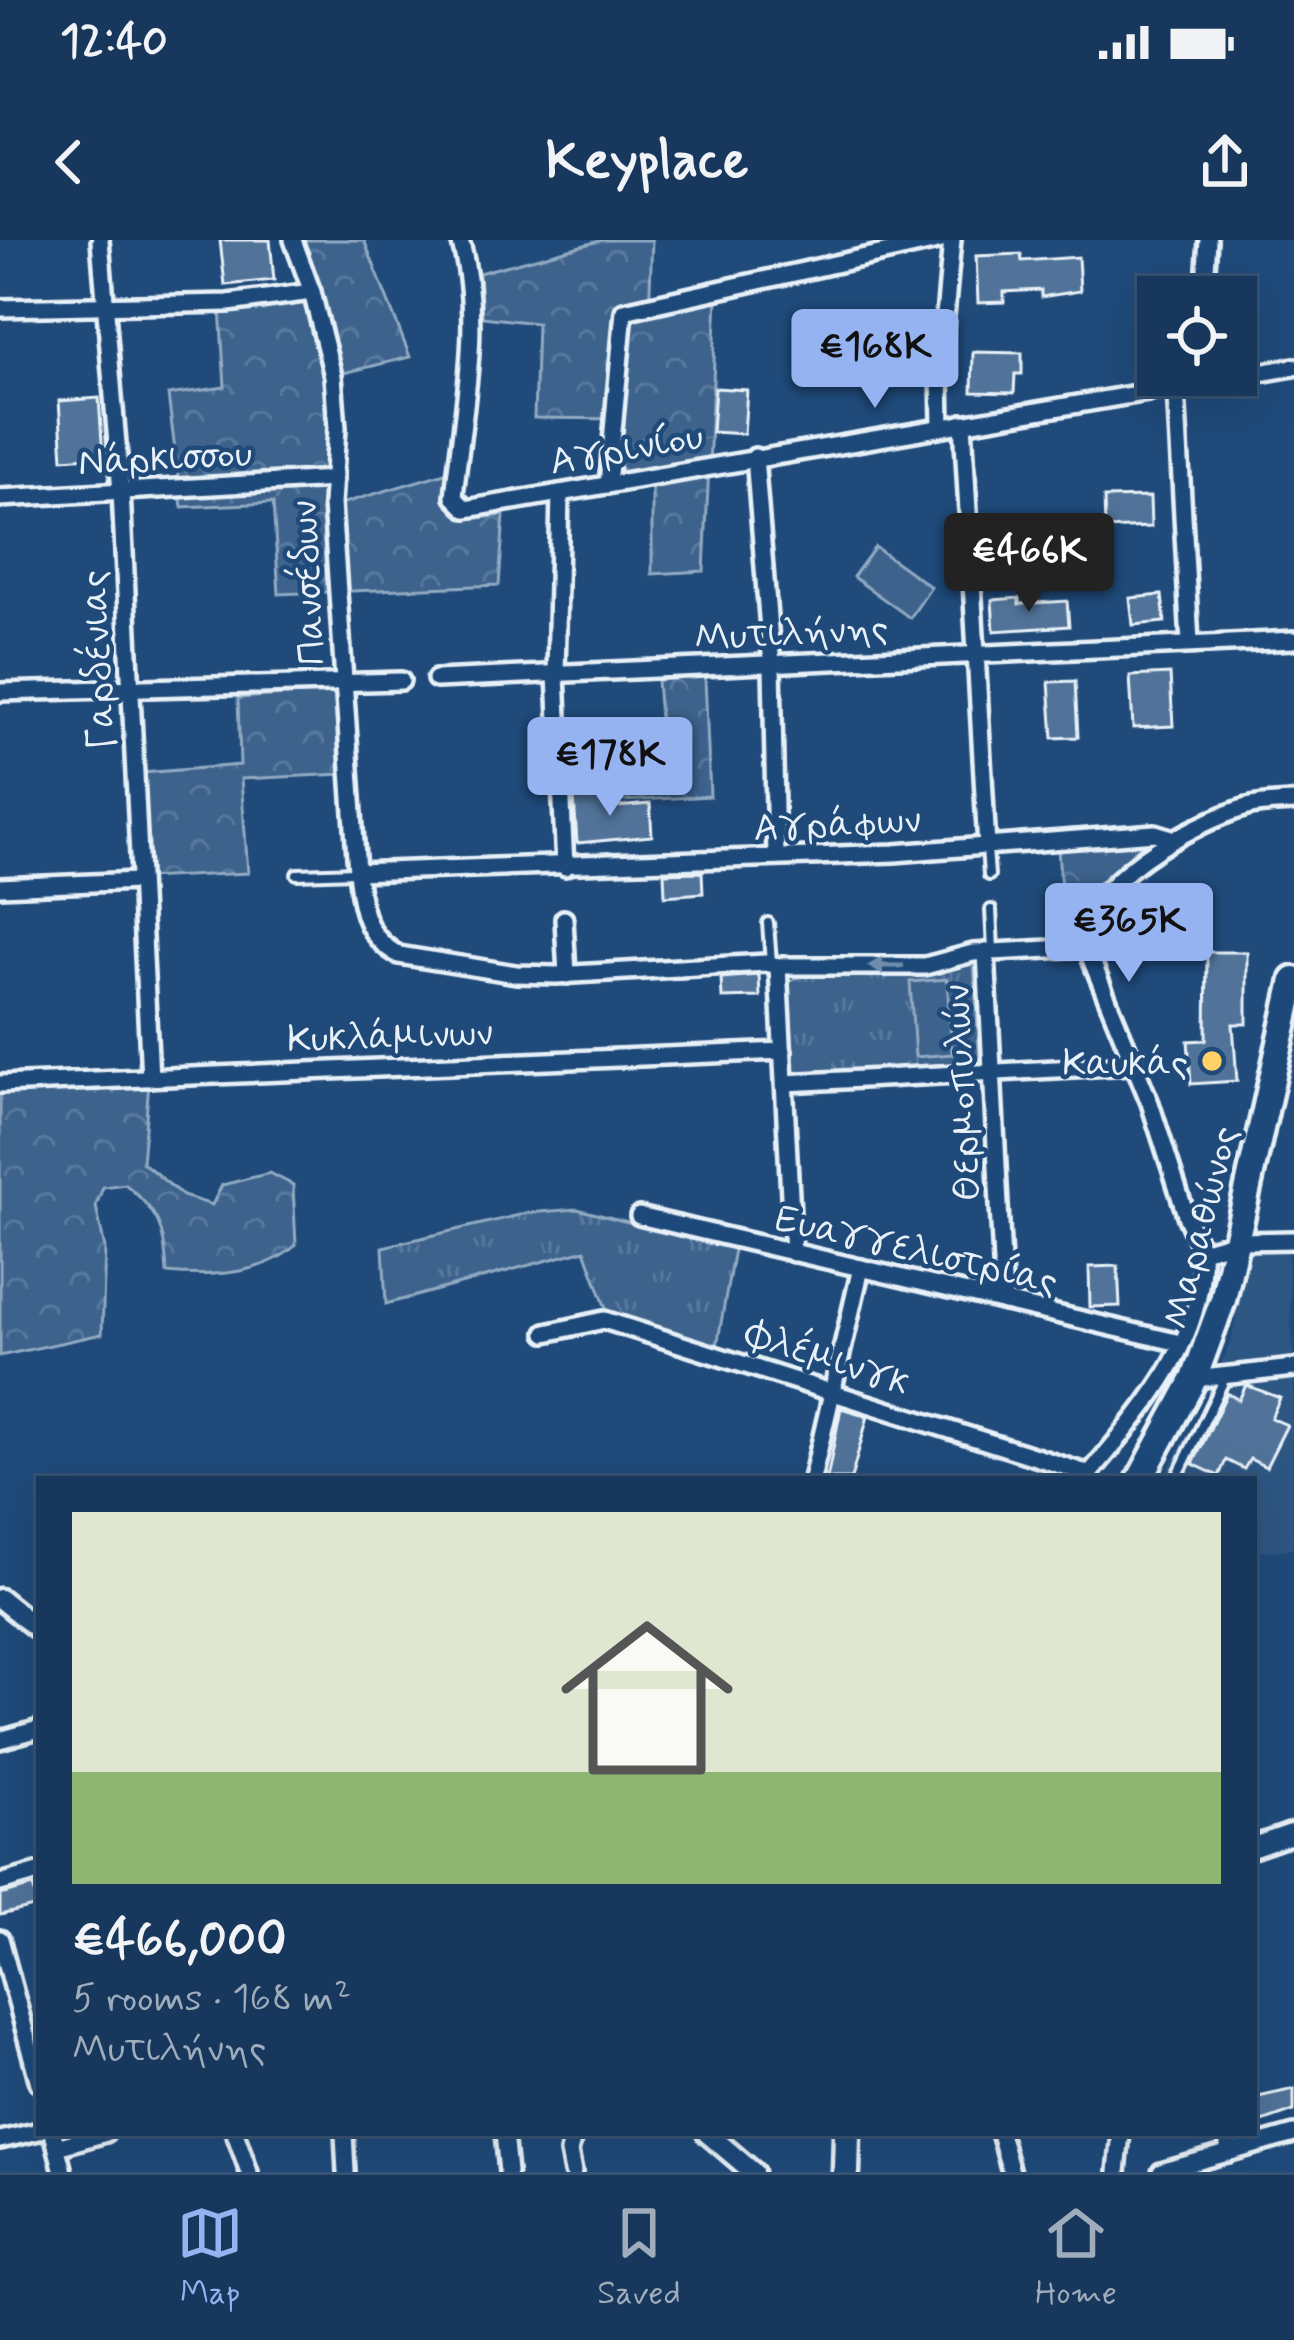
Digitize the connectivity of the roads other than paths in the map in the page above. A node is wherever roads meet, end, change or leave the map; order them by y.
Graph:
1 (100, 240) edge
2 (293, 240) edge
3 (460, 240) edge
4 (942, 240) edge
5 (952, 240) edge
6 (1208, 240) edge
7 (1205, 276) edge
8 (312, 292) junction
9 (106, 304) junction
10 (0, 308) edge
11 (1294, 367) edge
12 (1257, 372) edge
13 (1137, 395) edge
14 (1176, 396) edge
15 (964, 423) junction
16 (941, 427) junction
17 (755, 457) junction
18 (334, 479) junction
19 (608, 485) junction
20 (121, 492) junction
21 (560, 493) junction
22 (0, 498) edge
23 (1294, 640) edge
24 (1190, 643) junction
25 (975, 653) junction
26 (772, 666) junction
27 (556, 675) junction
28 (436, 680) dead end
29 (401, 681) dead end
30 (344, 683) junction
31 (132, 690) junction
32 (0, 692) edge
33 (1294, 802) edge
34 (1175, 839) junction
35 (987, 847) junction
36 (776, 857) junction
37 (565, 867) junction
38 (357, 872) junction
39 (297, 874) dead end
40 (989, 875) dead end
41 (138, 881) junction
42 (0, 887) edge
43 (991, 910) dead end
44 (564, 920) dead end
45 (768, 923) dead end
46 (1086, 947) junction
47 (989, 952) junction
48 (774, 965) junction
49 (567, 974) junction
50 (1294, 980) edge
51 (783, 1051) junction
52 (1132, 1065) junction
53 (992, 1072) junction
54 (150, 1078) junction
55 (785, 1083) junction
56 (0, 1084) edge
57 (638, 1216) dead end
58 (1294, 1240) edge
59 (1236, 1241) junction
60 (1202, 1251) junction
61 (793, 1252) junction
62 (861, 1268) junction
63 (1004, 1302) junction
64 (546, 1333) dead end
65 (1180, 1343) junction
66 (1294, 1368) edge
67 (1226, 1376) junction
68 (1194, 1379) junction
69 (833, 1391) junction
70 (813, 1476) edge
71 (1087, 1476) edge
72 (1142, 1476) edge
73 (1177, 1476) edge
74 (0, 1598) edge
75 (36, 1628) edge
76 (36, 1730) edge
77 (0, 1740) edge
78 (1294, 1834) edge
79 (1257, 1846) edge
80 (36, 1872) edge
81 (0, 1882) edge
82 (0, 1939) edge
83 (3, 1960) edge
84 (36, 2073) edge
85 (36, 2132) edge
86 (1294, 2134) edge
87 (236, 2136) edge
88 (344, 2136) edge
89 (504, 2136) edge
90 (573, 2136) edge
91 (711, 2136) edge
92 (847, 2136) edge
93 (1001, 2136) edge
94 (1121, 2136) edge
95 (1228, 2136) edge
96 (0, 2140) edge
97 (55, 2140) edge
98 (1228, 2153) junction
99 (62, 2172) edge
100 (249, 2172) edge
101 (346, 2172) edge
102 (508, 2172) edge
103 (573, 2172) edge
104 (753, 2172) edge
105 (846, 2172) edge
106 (1011, 2172) edge
107 (1117, 2172) edge
108 (1162, 2172) edge

1 - 9 street, Γαρδένιας
2 - 8 street, Πανσέδων
3 - 21 street, Αγρινίου
4 - 19 street
5 - 16 street
6 - 7 street
8 - 9 street
8 - 18 street, Πανσέδων
9 - 10 street
9 - 20 street, Γαρδένιας
11 - 12 street, Αγρινίου
13 - 15 street, Αγρινίου
14 - 24 street
15 - 16 street, Αγρινίου
15 - 25 street
16 - 17 street, Αγρινίου
17 - 19 street, Αγρινίου
17 - 26 street
18 - 20 street, Νάρκισσου
18 - 30 street, Πανσέδων
19 - 21 street, Αγρινίου
20 - 22 street, Νάρκισσου
20 - 31 street, Γαρδένιας
21 - 27 street
23 - 24 street, Μυτιλήνης
24 - 25 street, Μυτιλήνης
25 - 26 street, Μυτιλήνης
25 - 35 street
26 - 27 street, Μυτιλήνης
26 - 36 street
27 - 28 street, Μυτιλήνης
27 - 37 street
29 - 30 street
30 - 31 street
30 - 38 street, Πανσέδων
31 - 32 street
31 - 41 street, Γαρδένιας
33 - 34 street
34 - 35 street, Αγράφων
34 - 46 street
35 - 36 street, Αγράφων
35 - 40 lane
36 - 37 street, Αγράφων
37 - 38 street, Αγράφων
38 - 39 lane
38 - 49 street, Πανσέδων
41 - 42 street
41 - 54 street, Γαρδένιας
43 - 47 lane
44 - 49 street
45 - 48 lane
46 - 47 street, Πανσέδων
46 - 52 street
47 -> 48 street, Πανσέδων
47 - 53 street, Θερμοπυλών
48 - 49 street, Πανσέδων
48 - 51 street
50 - 59 main road, Μαραθώνος
51 - 54 street, Κυκλάμινων
51 - 55 street
52 - 53 street
52 - 60 street
53 - 55 street
53 - 63 street, Θερμοπυλών
54 - 56 street, Κυκλάμινων
55 - 61 street
57 - 61 street, Ευαγγελιστρίας
58 - 59 street
59 - 60 street
59 - 68 main road, Μαραθώνος
60 - 65 street
61 - 62 street, Ευαγγελιστρίας
62 - 63 street, Ευαγγελιστρίας
62 - 69 street
63 - 65 street, Ευαγγελιστρίας
64 - 69 street, Φλέμινγκ
65 - 71 street
66 - 67 street
67 - 68 street
67 - 73 lane
68 - 72 main road, Μαραθώνος
69 - 70 street
69 - 71 street, Φλέμινγκ
74 - 75 street
76 - 77 street
78 - 79 street
80 - 81 street
82 - 83 street
83 - 84 street
85 - 96 street
86 - 98 street
87 - 100 street
88 - 101 street
89 - 102 street
90 - 103 street
91 - 104 street
92 - 105 main road
93 - 106 street
94 - 107 street
95 - 98 street
97 - 99 street
98 - 108 street

